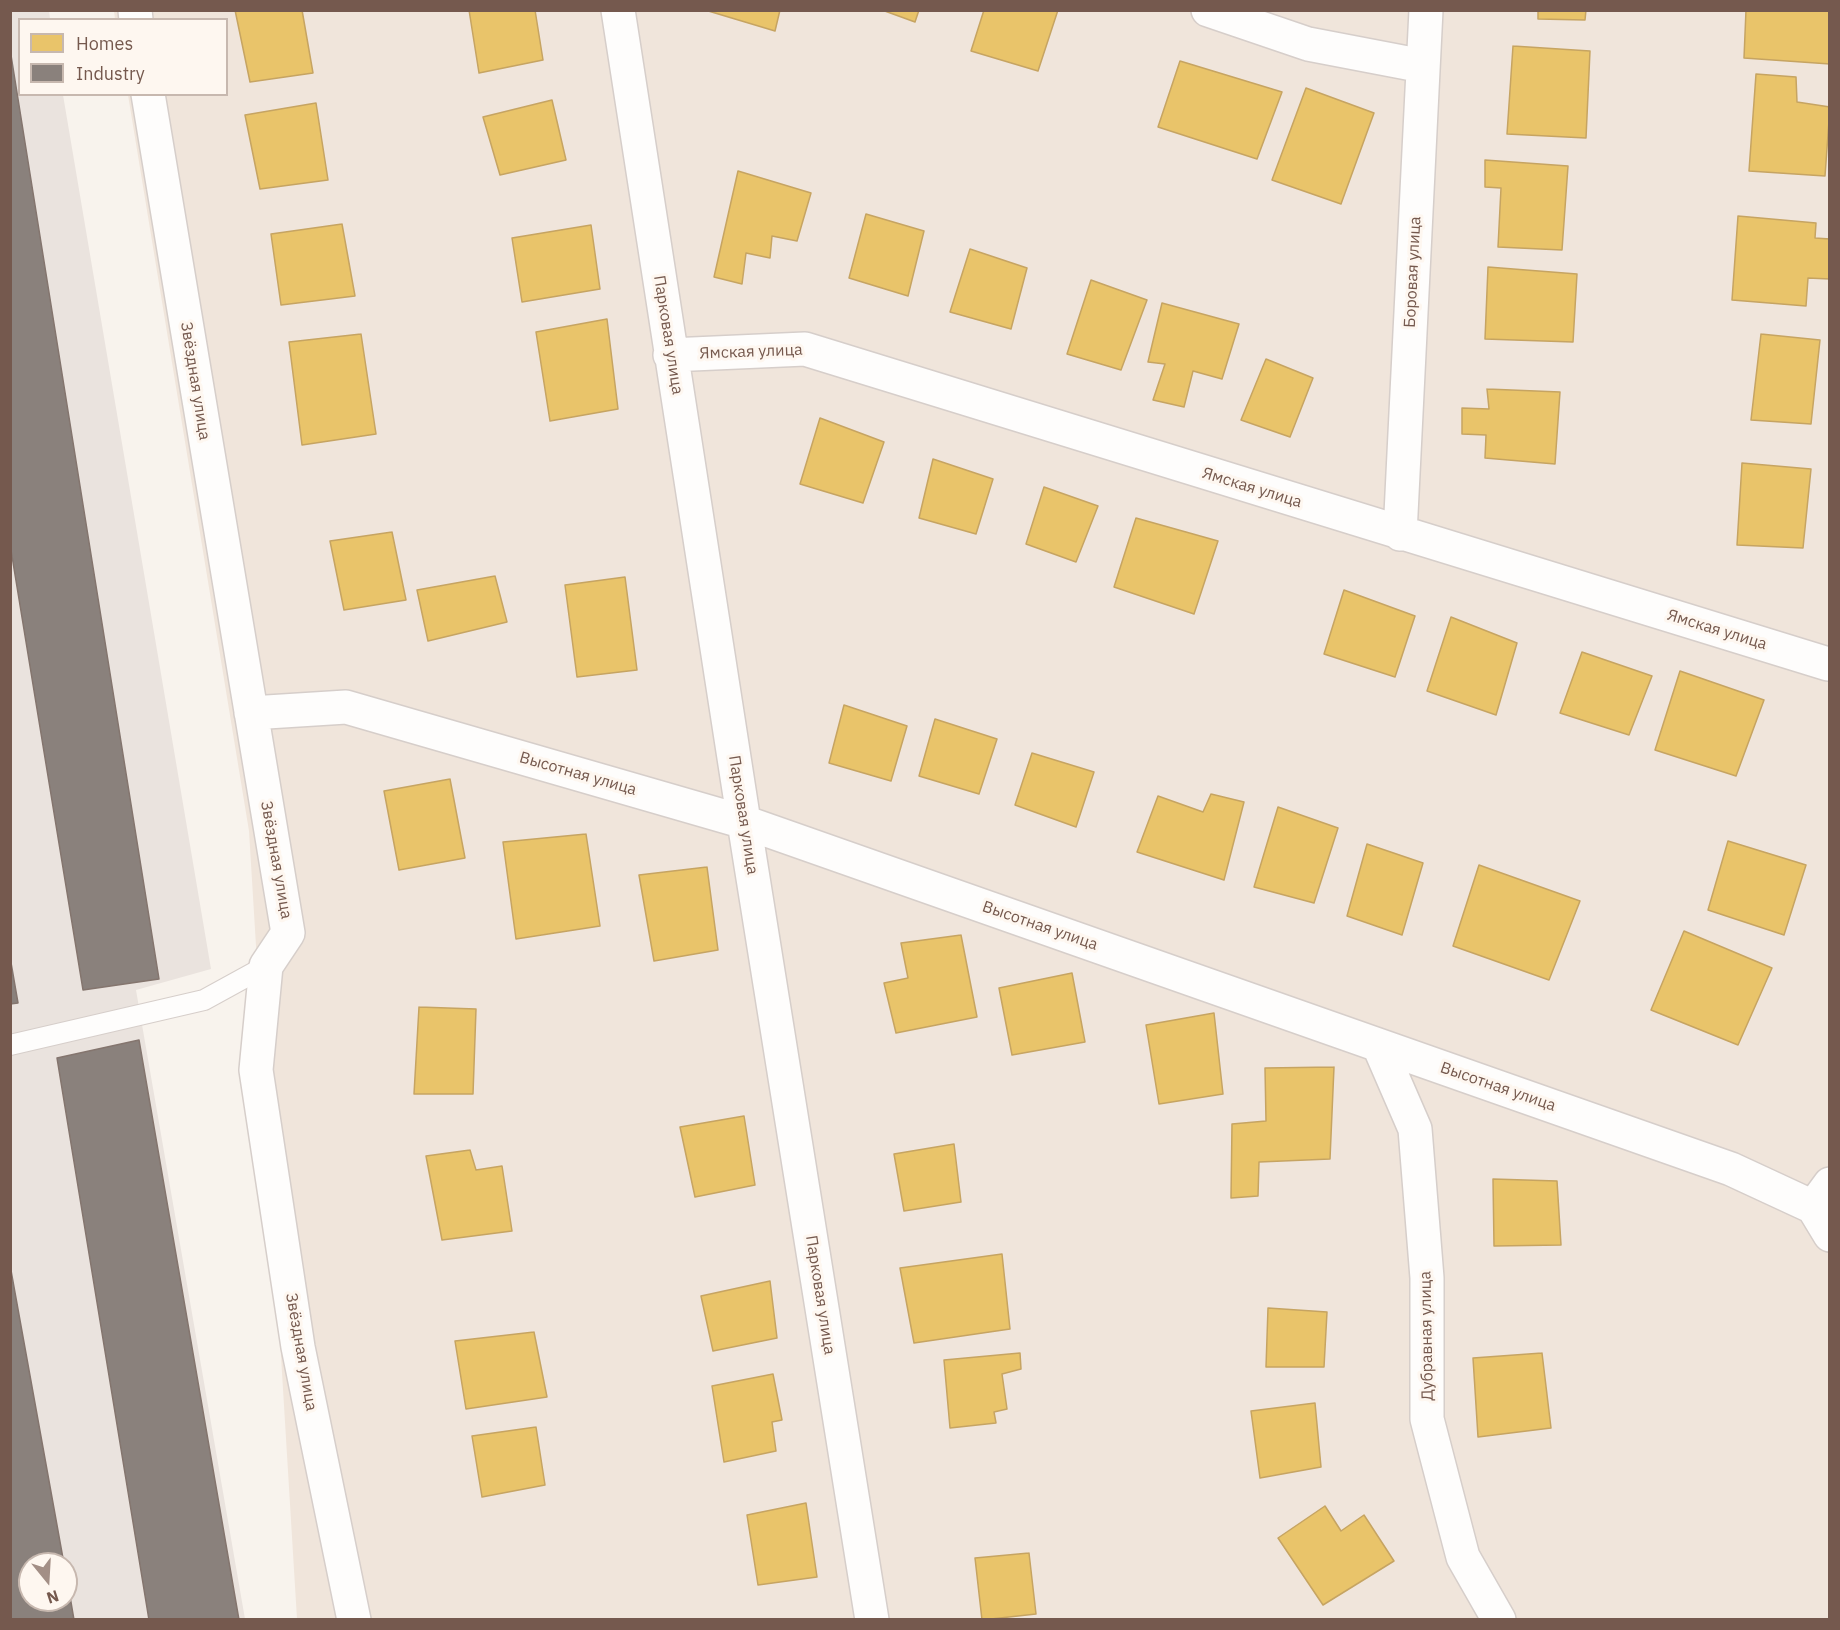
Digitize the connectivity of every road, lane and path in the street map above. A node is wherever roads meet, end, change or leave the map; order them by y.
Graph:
1 (618, 10) edge
2 (1208, 10) edge
3 (1426, 10) edge
4 (1423, 66) junction
5 (148, 96) edge
6 (670, 355) junction
7 (1400, 534) junction
8 (1829, 664) edge
9 (250, 713) junction
10 (744, 822) junction
11 (266, 966) junction
12 (10, 1045) edge
13 (1379, 1046) junction
14 (1821, 1196) edge
15 (1830, 1235) edge
16 (354, 1620) edge
17 (872, 1620) edge
18 (1499, 1620) edge

1 - 6 street, Парковая улица
2 - 4 street
3 - 4 street, Боровая улица
4 - 7 street, Боровая улица
5 - 9 street, Звёздная улица
6 - 7 street, Ямская улица
6 - 10 street, Парковая улица
7 - 8 street, Ямская улица
9 - 10 street, Высотная улица
9 - 11 street, Звёздная улица
10 - 13 street, Высотная улица
10 - 17 street, Парковая улица
11 - 12 lane
11 - 16 street, Звёздная улица
13 - 14 street, Высотная улица
13 - 18 street, Дубравная улица
14 - 15 street

